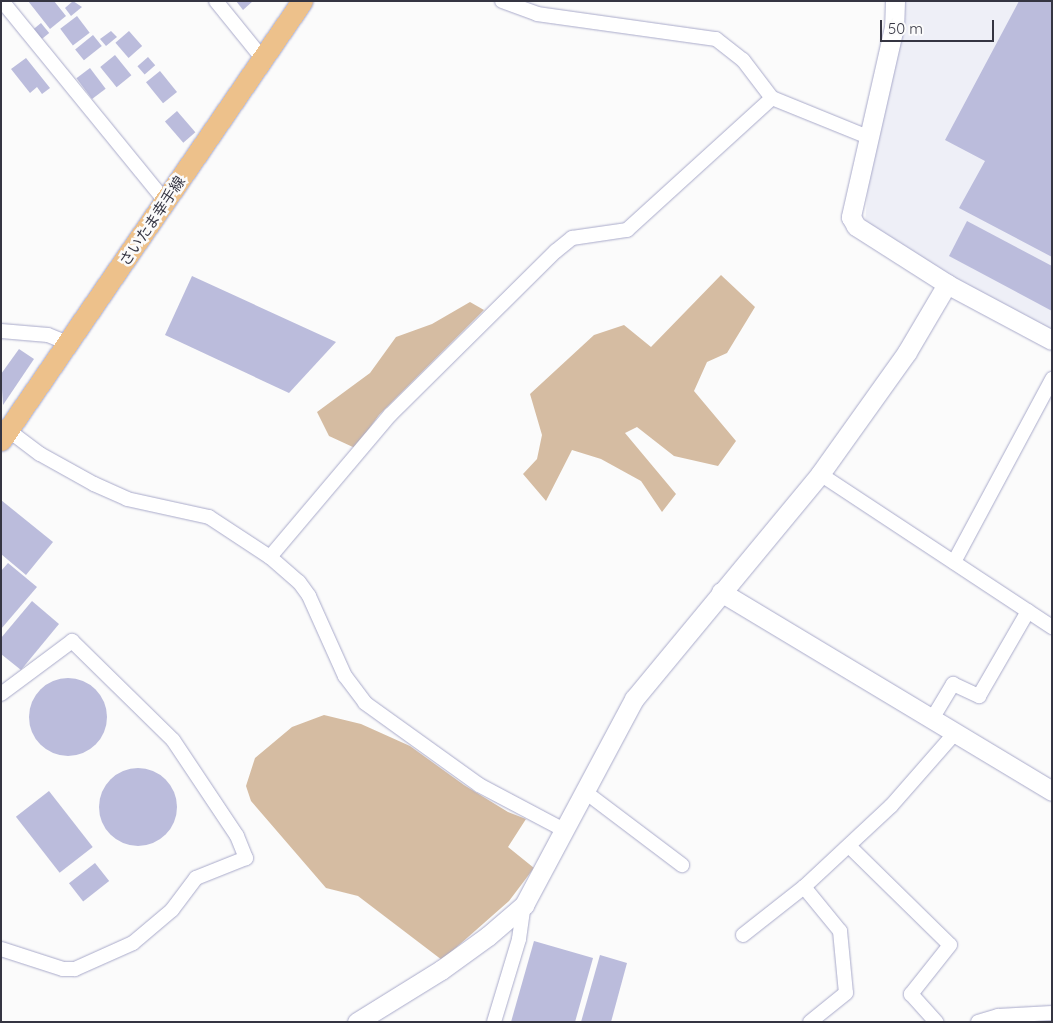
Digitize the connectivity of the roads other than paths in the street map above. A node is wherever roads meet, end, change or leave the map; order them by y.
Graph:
1 (216, 1) edge
2 (302, 1) edge
3 (502, 1) edge
4 (895, 1) edge
5 (6, 3) edge
6 (263, 59) junction
7 (772, 98) junction
8 (868, 137) junction
9 (165, 201) junction
10 (947, 284) junction
11 (1, 332) edge
12 (1052, 340) edge
13 (68, 343) junction
14 (1052, 379) edge
15 (5, 435) edge
16 (820, 474) junction
17 (270, 557) junction
18 (954, 562) junction
19 (721, 592) junction
20 (1028, 611) junction
21 (1052, 627) edge
22 (1, 694) edge
23 (932, 719) junction
24 (955, 733) junction
25 (584, 791) junction
26 (1052, 791) edge
27 (564, 830) junction
28 (849, 846) junction
29 (682, 865) dead end
30 (804, 888) junction
31 (524, 904) junction
32 (743, 936) dead end
33 (1, 949) edge
34 (1052, 1013) edge
35 (356, 1022) edge
36 (494, 1022) edge
37 (810, 1022) edge
38 (936, 1022) edge
39 (978, 1022) edge

1 - 6 street
2 - 6 main road, さいたま幸手線
3 - 7 street
4 - 8 street
5 - 9 street
6 - 9 main road, さいたま幸手線
7 - 8 street
7 - 17 street
8 - 10 street
9 - 13 main road, さいたま幸手線
10 - 12 street
10 - 16 street
11 - 13 street
13 - 15 main road, さいたま幸手線
14 - 18 street
15 - 17 street
16 - 18 street
16 - 19 street
17 - 27 street
18 - 20 street
19 - 23 street
19 - 25 street
20 - 21 street
20 - 23 street
22 - 33 street
23 - 24 street
24 - 26 street
24 - 28 street
25 - 27 street
25 - 29 street
27 - 31 street
28 - 30 street
28 - 38 street
30 - 32 street
30 - 37 street
31 - 35 street
31 - 36 street
34 - 39 street

